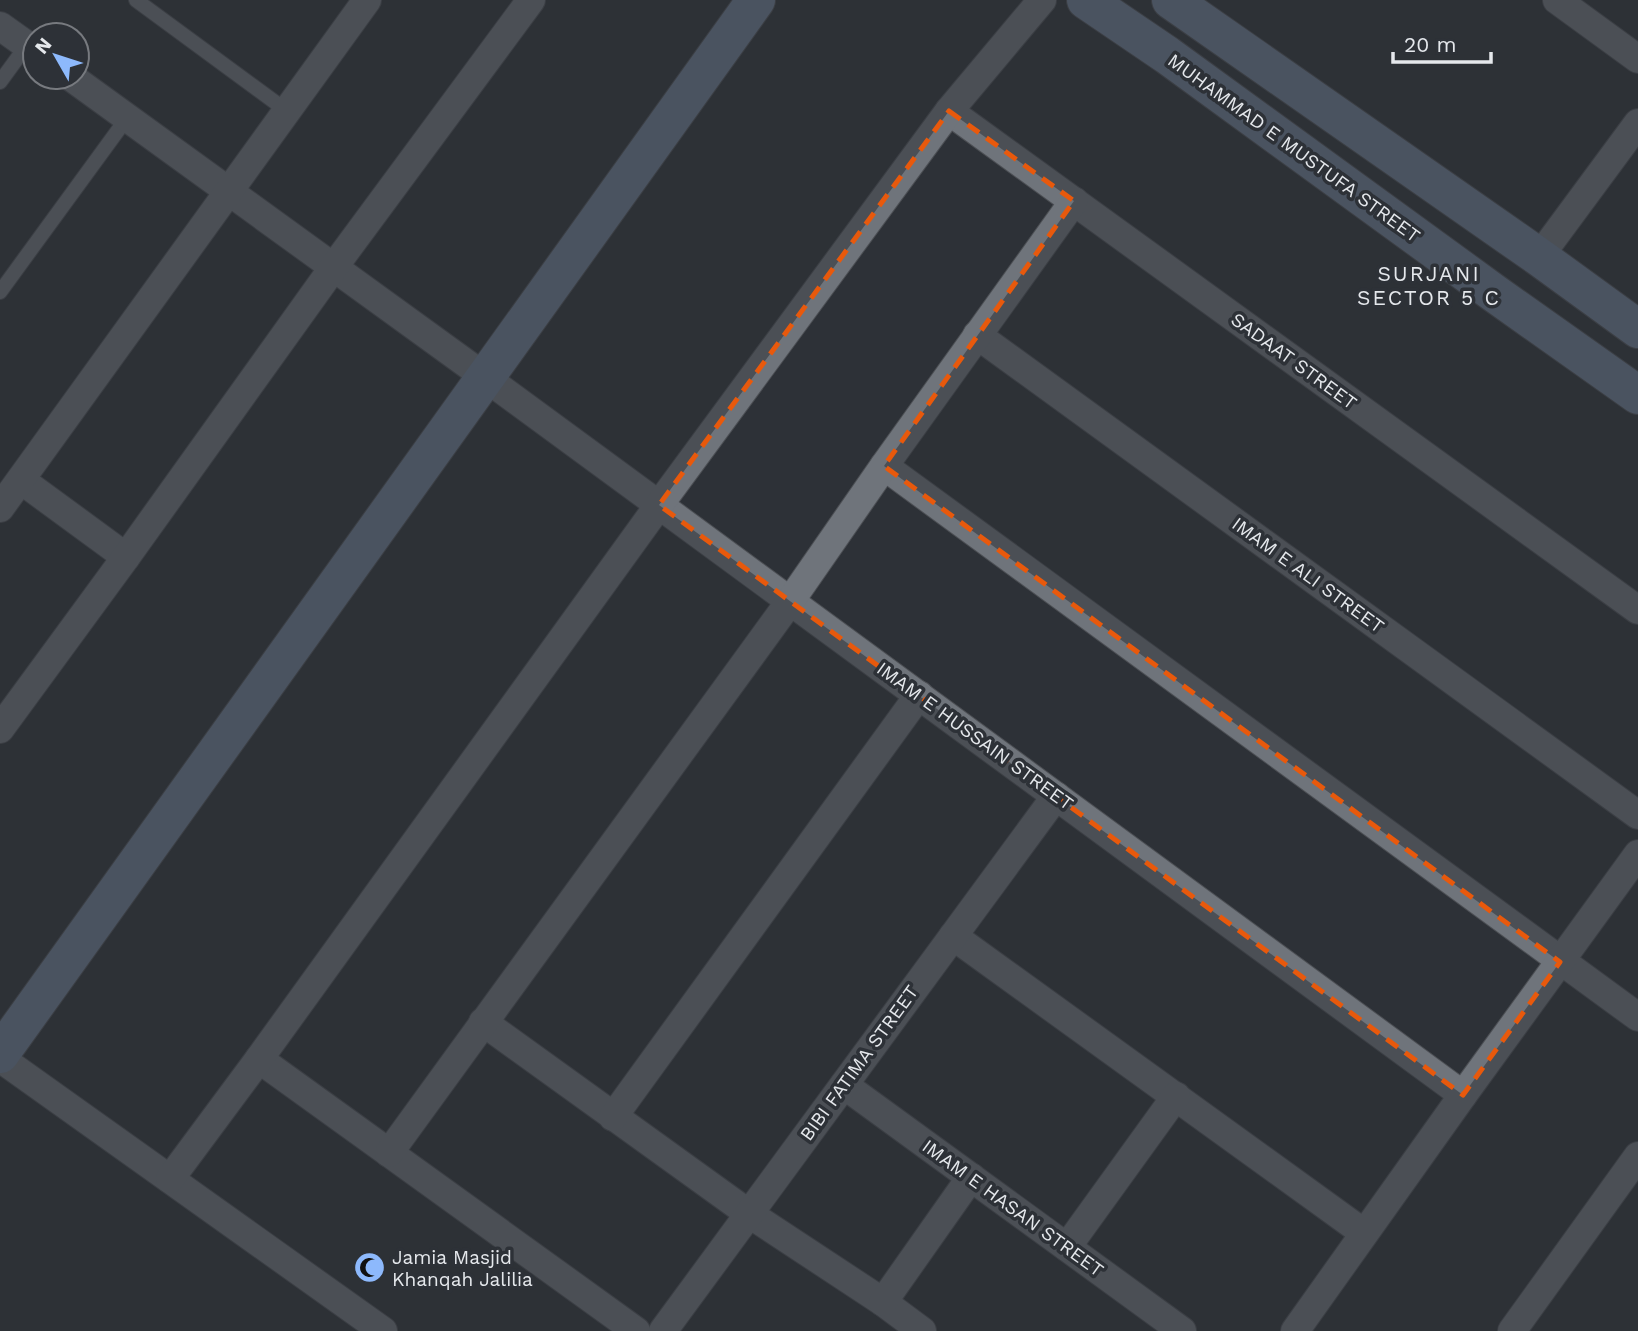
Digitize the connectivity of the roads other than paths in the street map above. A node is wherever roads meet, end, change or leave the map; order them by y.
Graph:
1 (136, 0) edge
2 (531, 0) edge
3 (756, 0) edge
4 (1042, 0) edge
5 (1086, 0) edge
6 (1557, 0) edge
7 (357, 4) edge
8 (1196, 7) edge
9 (0, 26) edge
10 (21, 41) edge
11 (21, 59) edge
12 (1638, 59) edge
13 (0, 82) edge
14 (90, 91) edge
15 (287, 111) junction
16 (949, 111) junction
17 (127, 118) junction
18 (1638, 123) edge
19 (229, 192) junction
20 (1074, 201) junction
21 (1539, 257) junction
22 (333, 268) junction
23 (0, 292) edge
24 (1638, 328) edge
25 (977, 335) junction
26 (485, 377) junction
27 (1638, 394) edge
28 (884, 466) junction
29 (21, 480) junction
30 (659, 505) junction
31 (0, 508) edge
32 (126, 557) junction
33 (791, 600) junction
34 (1638, 610) edge
35 (919, 695) junction
36 (0, 729) edge
37 (1056, 796) junction
38 (1638, 815) edge
39 (1638, 855) edge
40 (953, 936) junction
41 (1560, 962) junction
42 (1638, 1017) edge
43 (483, 1022) junction
44 (0, 1056) edge
45 (259, 1059) junction
46 (844, 1085) junction
47 (1463, 1095) junction
48 (1175, 1096) junction
49 (613, 1117) junction
50 (389, 1153) junction
51 (1638, 1156) edge
52 (971, 1177) junction
53 (170, 1179) junction
54 (748, 1213) junction
55 (1364, 1233) junction
56 (1067, 1247) junction
57 (883, 1302) junction
58 (383, 1331) edge
59 (636, 1331) edge
60 (663, 1331) edge
61 (922, 1331) edge
62 (1182, 1331) edge
63 (1295, 1331) edge
64 (1511, 1331) edge

1 - 15 lane
2 - 22 street
3 - 26 street
4 - 16 street
5 - 27 street, MUHAMMAD E MUSTUFA STREET
6 - 12 street
7 - 15 street
8 - 21 street
9 - 10 street
11 - 13 lane
14 - 17 street, IMAM E HUSSAIN STREET
15 - 19 street
16 - 20 street, SADAAT STREET
16 - 30 street
17 - 19 street, IMAM E HUSSAIN STREET
17 - 23 lane
18 - 21 street
19 - 22 street, IMAM E HUSSAIN STREET
19 - 29 street
20 - 25 street
20 - 34 street, SADAAT STREET
21 - 24 street
22 - 26 street, IMAM E HUSSAIN STREET
22 - 32 street
25 - 28 street
25 - 38 street, IMAM E ALI STREET
26 - 30 street, IMAM E HUSSAIN STREET
26 - 44 street
28 - 33 street
28 - 41 street
29 - 31 street
29 - 32 street
30 - 33 street, IMAM E HUSSAIN STREET
30 - 45 street
32 - 36 street
33 - 35 street, IMAM E HUSSAIN STREET
33 - 43 street
35 - 37 street, IMAM E HUSSAIN STREET
35 - 49 street
37 - 40 street, BIBI FATIMA STREET
37 - 47 street, IMAM E HUSSAIN STREET
39 - 41 street
40 - 46 street, BIBI FATIMA STREET
40 - 48 street
41 - 42 street
41 - 47 street
43 - 49 street
43 - 50 street
44 - 53 street
45 - 50 street
45 - 53 street
46 - 52 street, IMAM E HASAN STREET
46 - 54 street, BIBI FATIMA STREET
47 - 55 street
48 - 55 street
48 - 56 street
49 - 54 street
50 - 59 street
51 - 64 street
52 - 56 street, IMAM E HASAN STREET
52 - 57 street
53 - 58 street
54 - 57 street
54 - 60 street, BIBI FATIMA STREET
55 - 63 street
56 - 62 street, IMAM E HASAN STREET
57 - 61 street

